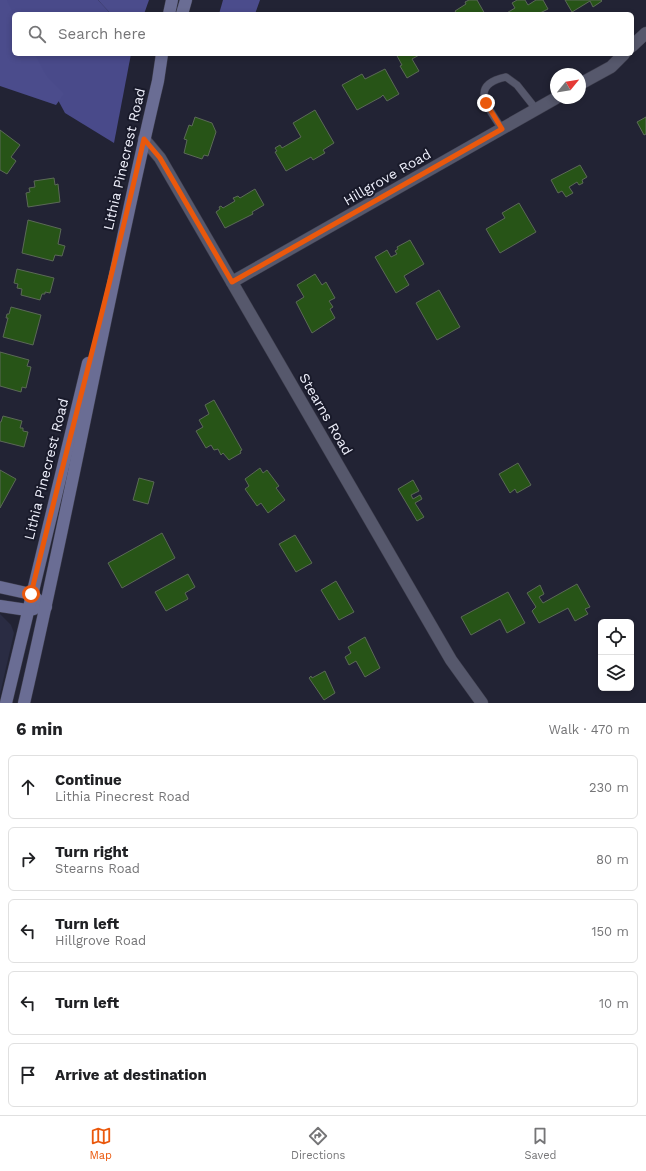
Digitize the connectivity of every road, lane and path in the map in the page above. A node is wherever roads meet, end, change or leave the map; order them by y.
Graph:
1 (172, 0) edge
2 (186, 0) edge
3 (169, 12) edge
4 (183, 12) edge
5 (646, 33) edge
6 (634, 44) edge
7 (162, 56) edge
8 (166, 56) edge
9 (622, 56) edge
10 (158, 80) junction
11 (586, 81) edge
12 (550, 101) edge
13 (536, 109) junction
14 (502, 129) junction
15 (144, 139) junction
16 (120, 244) junction
17 (232, 282) junction
18 (0, 587) edge
19 (31, 594) junction
20 (2, 606) edge
21 (46, 607) junction
22 (27, 610) junction
23 (22, 632) junction
24 (6, 703) edge
25 (24, 703) edge
26 (482, 703) edge

1 - 3 main road
2 - 4 main road
5 - 6 street
7 - 10 main road, Lithia Pinecrest Road
8 - 10 main road, Lithia Pinecrest Road
9 - 11 street
10 - 15 main road, Lithia Pinecrest Road
12 - 13 street, Hillgrove Road
13 - 14 street, Hillgrove Road
13 - 14 lane
14 - 17 street, Hillgrove Road
15 - 16 main road, Lithia Pinecrest Road
15 - 17 street, Stearns Road
16 - 19 main road, Lithia Pinecrest Road
16 - 21 main road, Lithia Pinecrest Road
17 - 26 street, Stearns Road
18 - 19 main road
19 - 21 main road
19 - 22 main road, Lithia Pinecrest Road
20 - 22 main road
20 - 23 main road
21 - 22 main road
21 - 25 main road, Lithia Pinecrest Road
22 - 23 main road, Lithia Pinecrest Road
23 - 24 main road, Lithia Pinecrest Road

